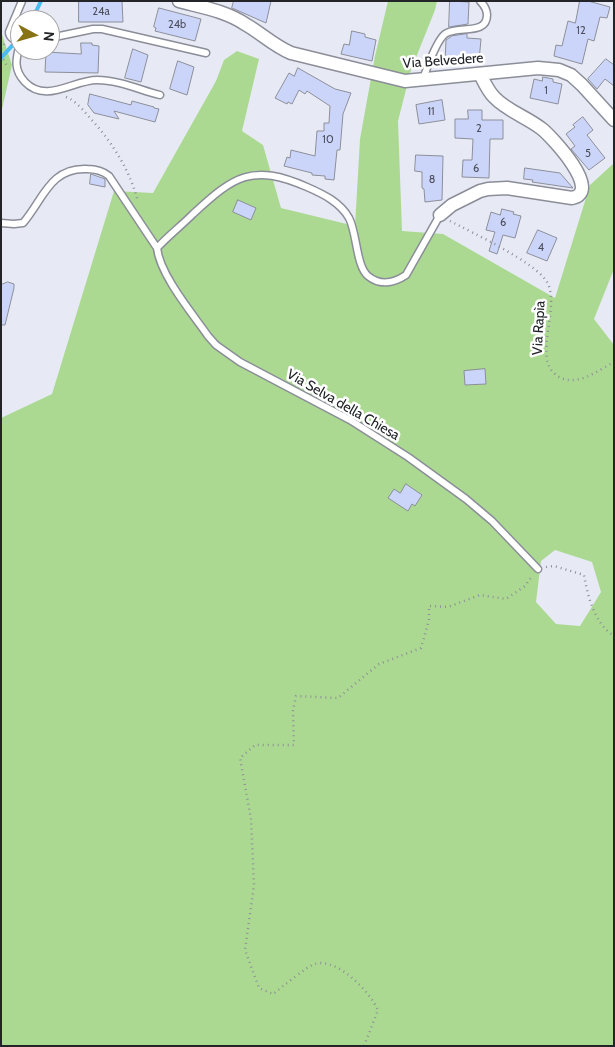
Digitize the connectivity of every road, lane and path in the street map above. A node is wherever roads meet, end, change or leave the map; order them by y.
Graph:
1 (179, 1) edge
2 (480, 1) edge
3 (60, 36) edge
4 (206, 53) dead end
5 (1, 55) edge
6 (16, 60) edge
7 (9, 71) dead end
8 (480, 74) junction
9 (423, 80) junction
10 (160, 95) dead end
11 (64, 97) dead end
12 (614, 120) edge
13 (440, 215) junction
14 (1, 222) edge
15 (142, 228) junction
16 (157, 248) junction
17 (614, 362) edge
18 (538, 569) junction
19 (614, 636) edge
20 (364, 1046) edge

1 - 9 street, Via Belvedere
2 - 9 lane
3 - 4 lane
5 - 7 path
6 - 10 lane
8 - 9 street, Via Belvedere
8 - 12 street, Via Belvedere
8 - 13 street
11 - 15 path
13 - 16 lane
13 - 17 path, Via Rapìa
14 - 15 lane
15 - 16 lane
16 - 18 lane, Via Selva della Chiesa
18 - 19 path
18 - 20 path

